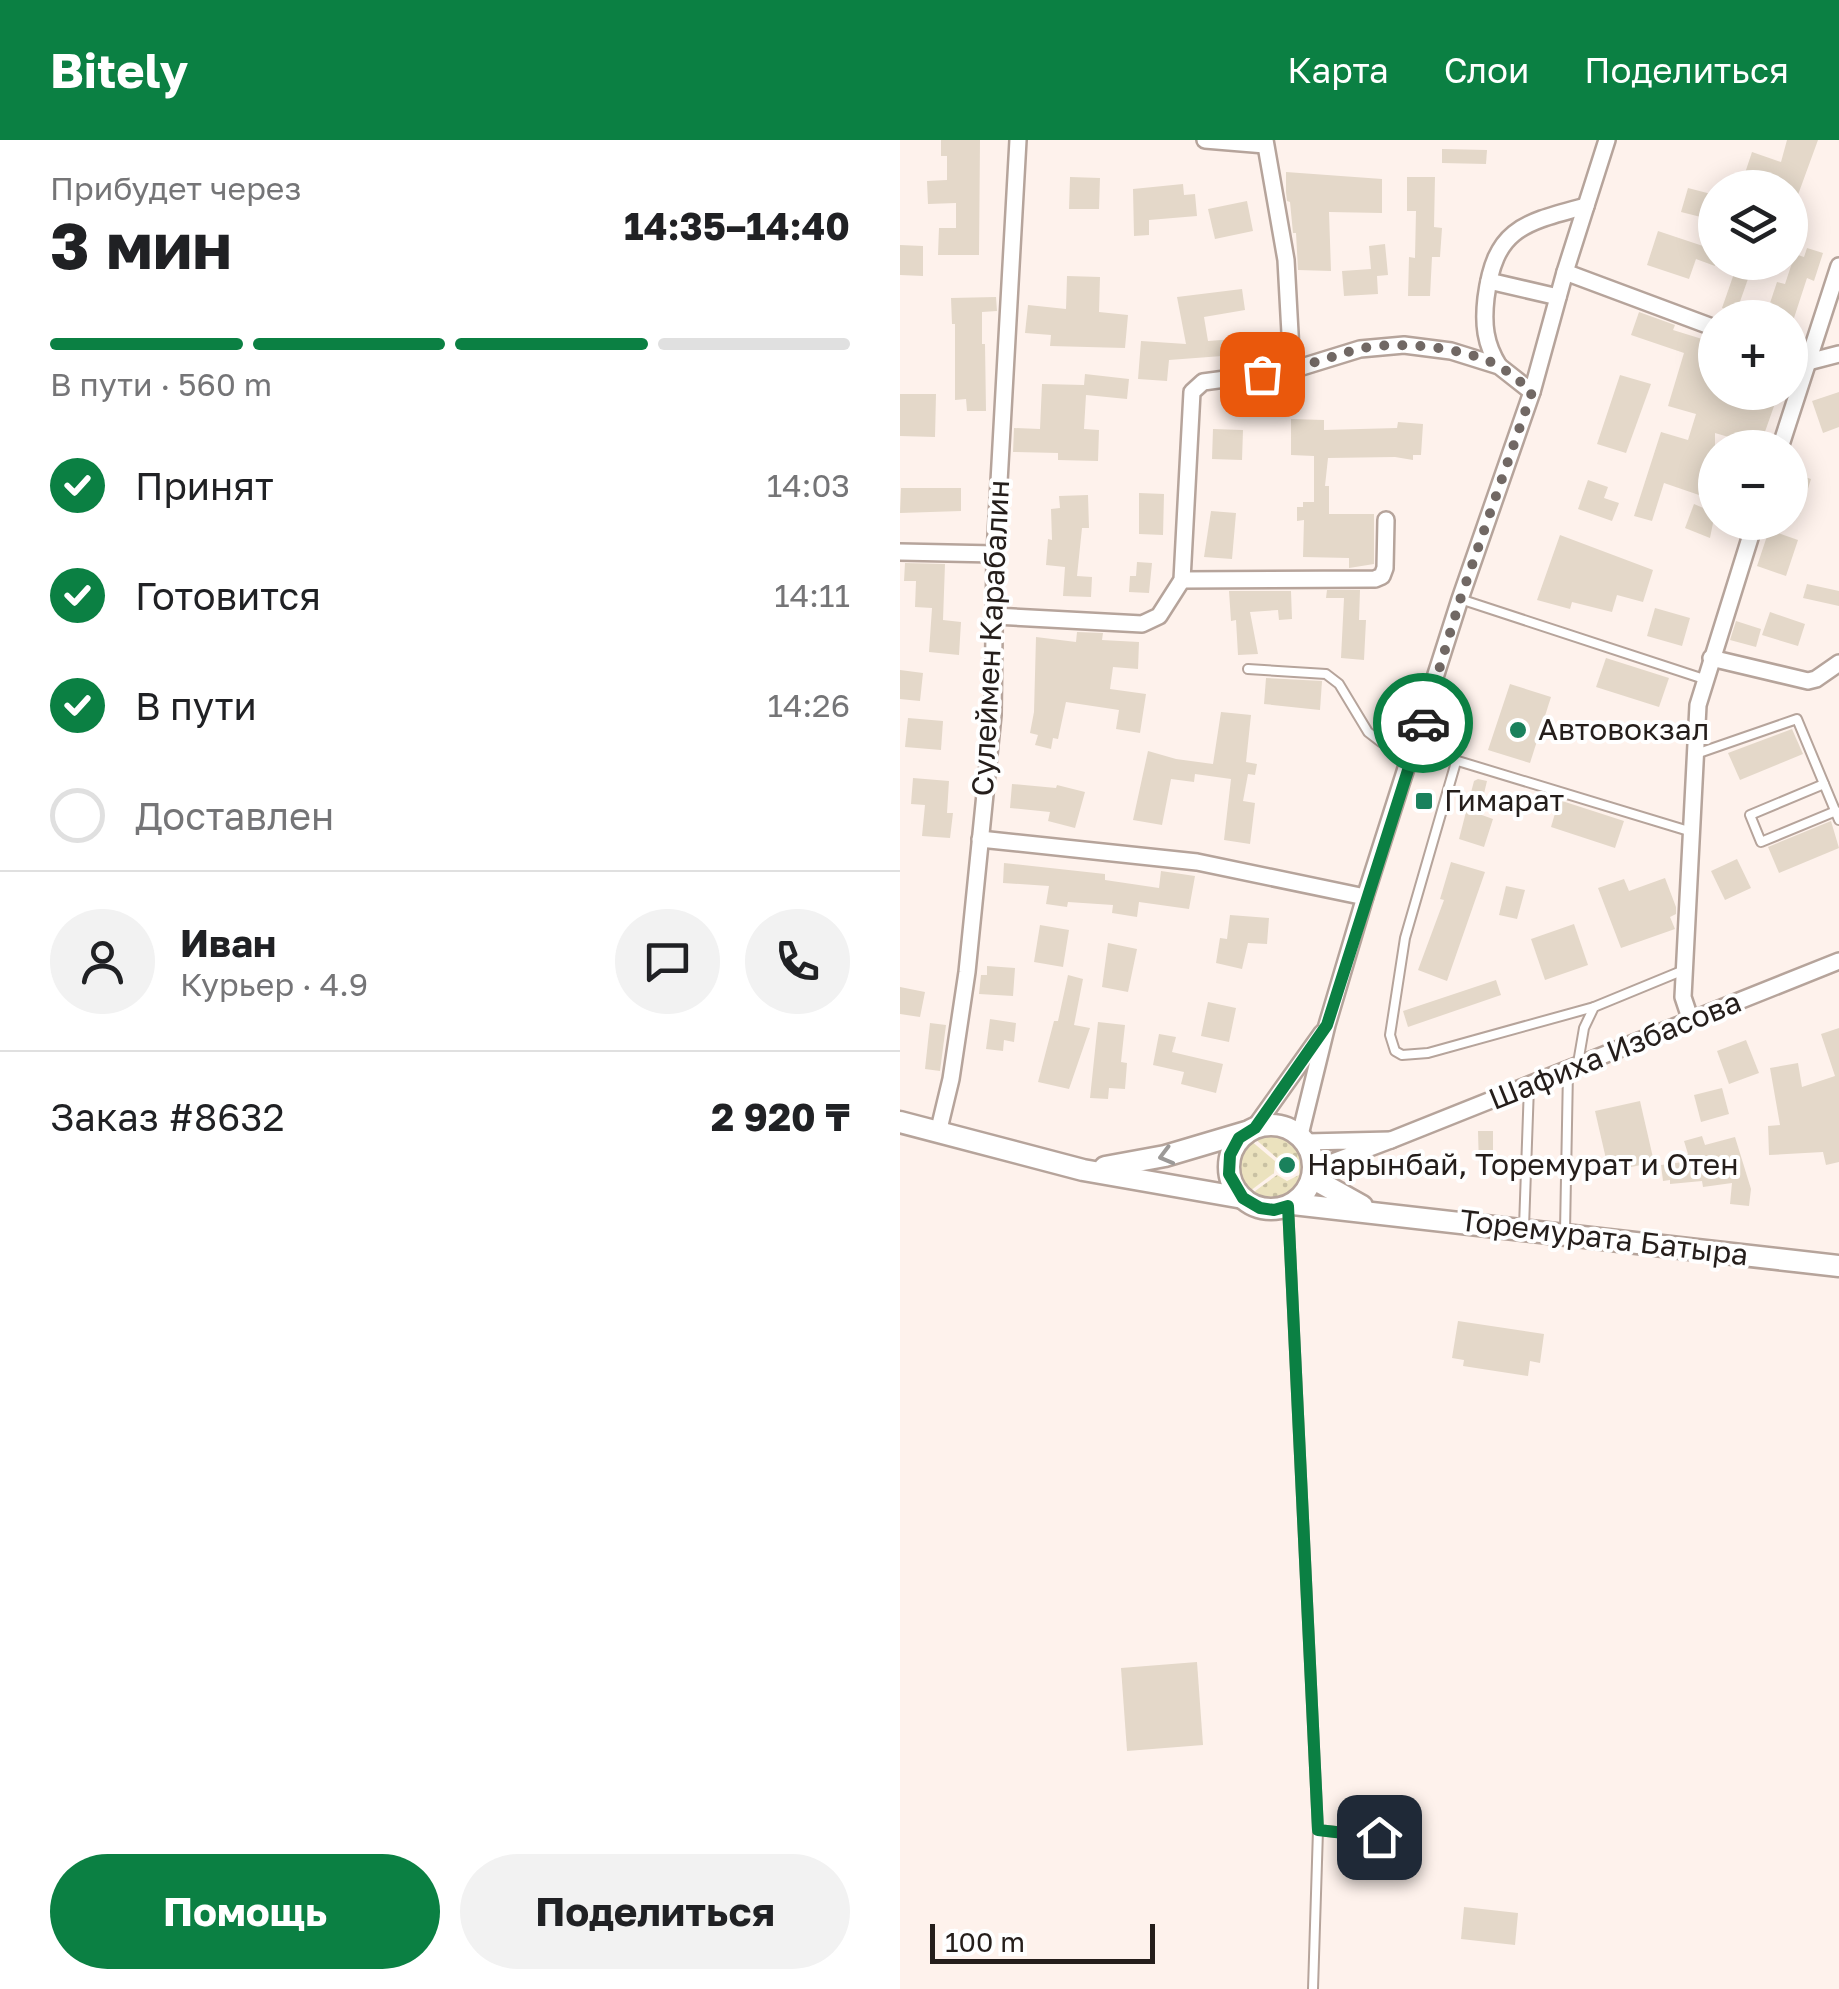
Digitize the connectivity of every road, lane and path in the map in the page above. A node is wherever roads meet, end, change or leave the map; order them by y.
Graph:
1 (1018, 140) edge
2 (1205, 140) edge
3 (1607, 140) edge
4 (1265, 143) edge
5 (1586, 206) junction
6 (1839, 266) edge
7 (1565, 272) junction
8 (1488, 281) junction
9 (1558, 298) junction
10 (1698, 322) edge
11 (1839, 354) edge
12 (1808, 362) joint
13 (1500, 366) junction
14 (1292, 370) junction
15 (1532, 392) junction
16 (1386, 520) dead end
17 (1749, 540) edge
18 (900, 552) edge
19 (995, 554) junction
20 (1182, 580) junction
21 (1460, 600) junction
22 (995, 616) junction
23 (1711, 658) junction
24 (1839, 663) edge
25 (1248, 670) dead end
26 (1704, 679) junction
27 (1415, 748) junction
28 (1696, 754) junction
29 (1456, 762) junction
30 (1824, 784) junction
31 (1838, 814) edge
32 (1692, 832) junction
33 (980, 839) junction
34 (1366, 897) junction
35 (1839, 960) edge
36 (1684, 970) junction
37 (1594, 1007) junction
38 (1691, 1021) junction
39 (1327, 1025) junction
40 (1573, 1069) junction
41 (1530, 1086) junction
42 (900, 1122) edge
43 (1251, 1130) junction
44 (938, 1133) junction
45 (1303, 1138) junction
46 (1391, 1140) junction
47 (1083, 1170) junction
48 (1313, 1174) junction
49 (1243, 1198) junction
50 (1290, 1205) junction
51 (1368, 1210) junction
52 (1524, 1228) junction
53 (1565, 1233) junction
54 (1839, 1266) edge
55 (1318, 1830) junction
56 (1410, 1840) dead end
57 (1314, 1989) edge

1 - 19 street, Сулеймен Карабалин
2 - 4 street
3 - 5 street
4 - 14 street
5 - 7 street
5 - 8 street
6 - 12 street
7 - 9 street
7 - 10 street
8 - 9 street
8 - 13 street
9 - 15 street
11 - 12 street
13 - 14 street
13 - 15 street
14 - 20 street
15 - 21 street
16 - 20 street
17 - 23 street
18 - 19 street
19 - 22 street, Сулеймен Карабалин
20 - 22 street
21 - 26 lane
21 - 27 street
22 - 33 street, Сулеймен Карабалин
23 - 24 street
23 - 26 street
25 - 27 lane
26 - 28 street
27 - 29 lane
27 - 34 street
28 - 30 lane
28 - 32 street
29 - 32 lane
29 - 37 lane
30 - 31 lane
30 - 31 lane
32 - 36 street
33 - 34 street
33 - 44 street, Сулеймен Карабалин
34 - 39 street
35 - 38 street, Шафиха Избасова
36 - 37 lane
36 - 38 street
37 - 40 lane
38 - 40 street, Шафиха Избасова
39 - 43 street
39 - 45 street
40 - 41 street, Шафиха Избасова
40 - 53 lane
41 - 46 street, Шафиха Избасова
41 - 52 lane
42 - 44 street
43 - 45 street
43 -> 47 street
43 - 49 street
44 - 47 street
45 - 46 street
45 - 48 street
46 - 48 street, Шафиха Избасова
47 - 49 street
48 - 50 street
48 - 51 street
49 - 50 street
50 - 51 street, Торемурата Батыра
50 - 55 lane
51 - 52 street, Торемурата Батыра
52 - 53 street, Торемурата Батыра
53 - 54 street, Торемурата Батыра
55 - 56 lane
55 - 57 lane

